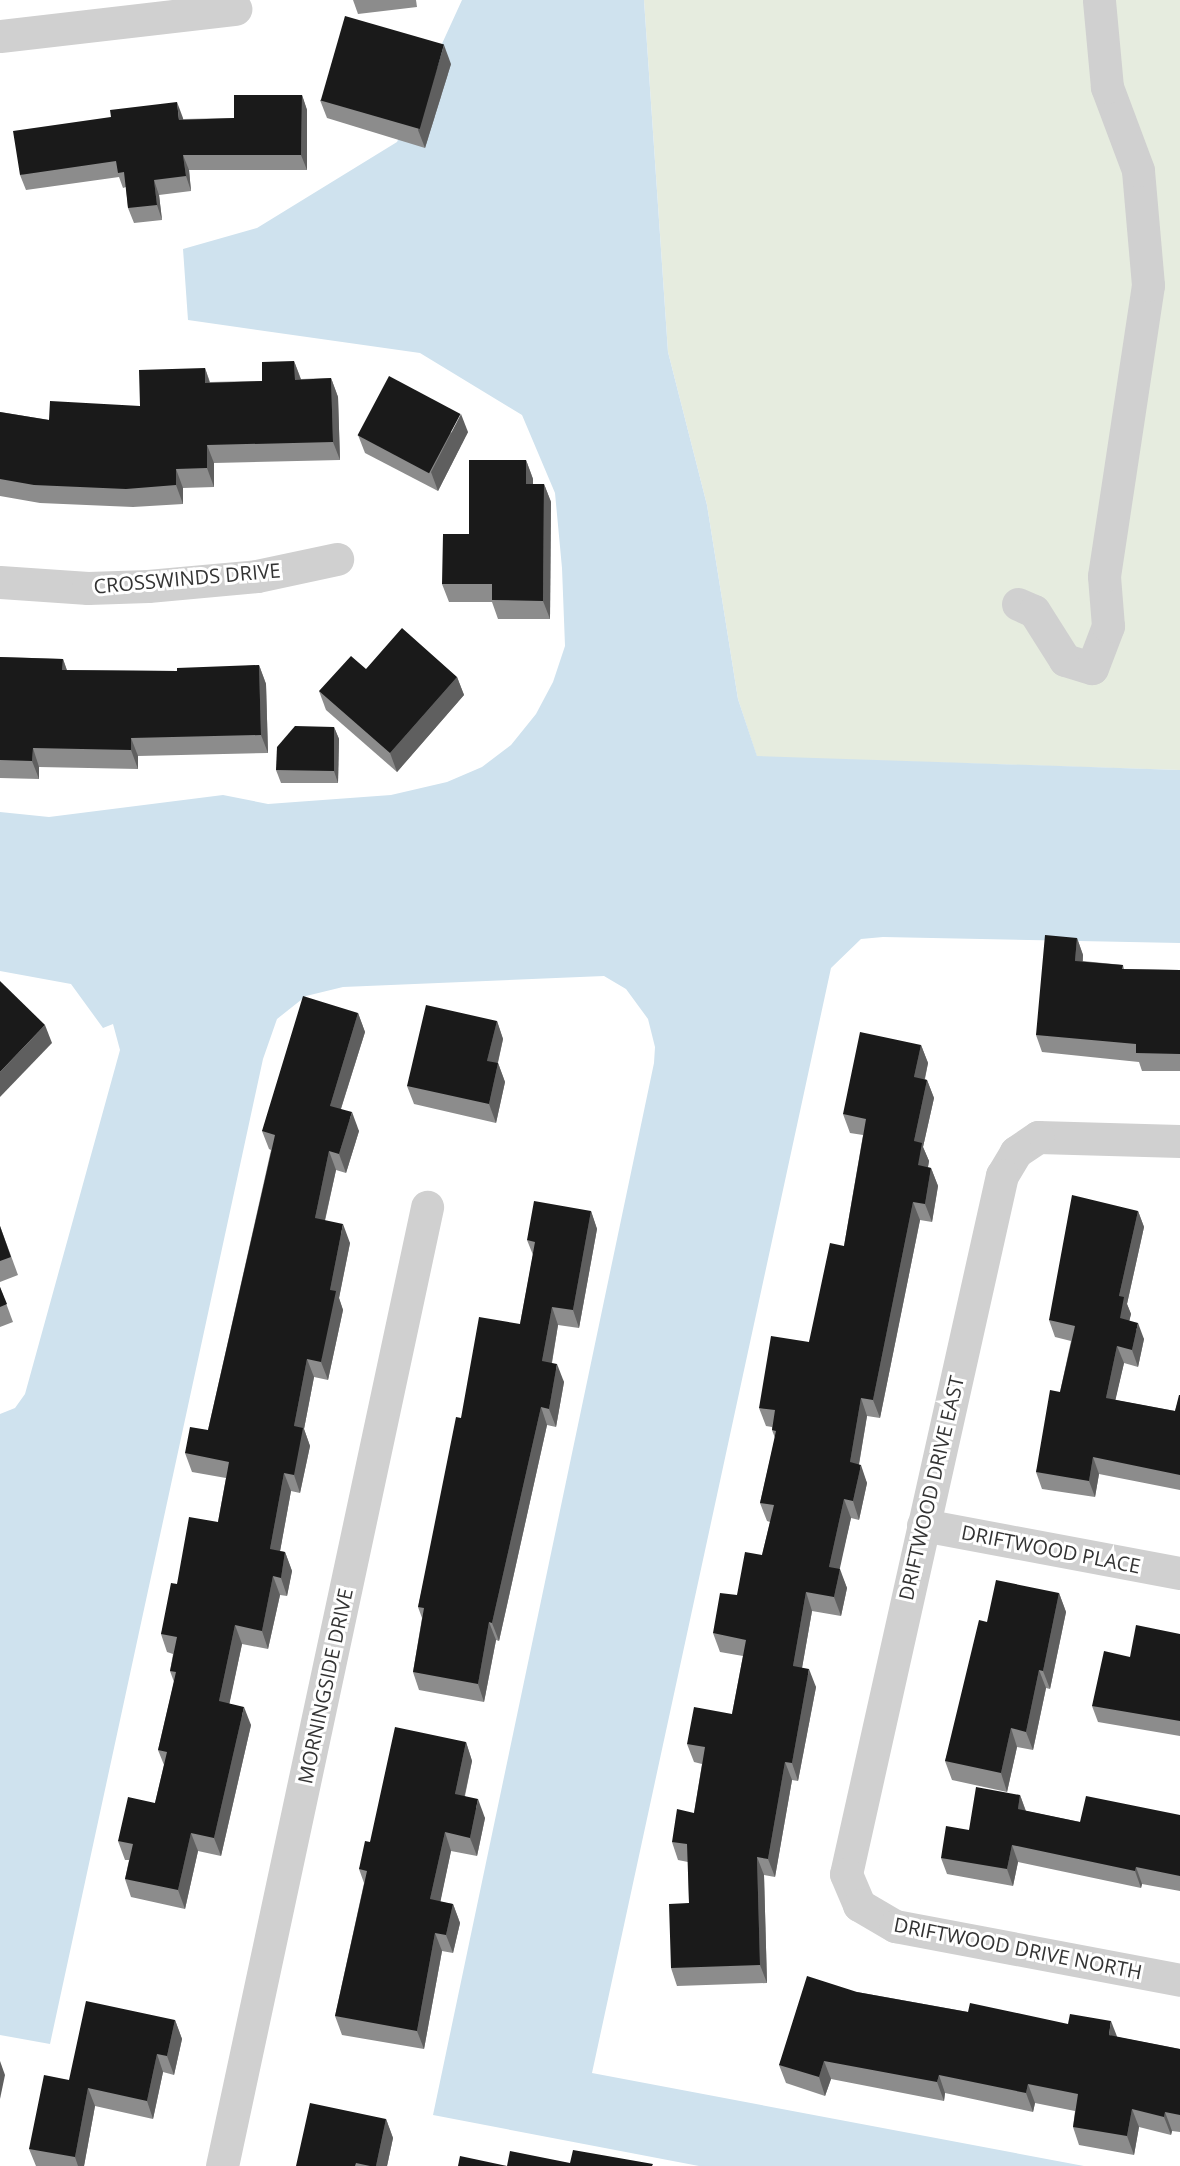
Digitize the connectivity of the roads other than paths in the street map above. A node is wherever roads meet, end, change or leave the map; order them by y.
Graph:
1 (1099, 0) edge
2 (235, 9) dead end
3 (0, 36) edge
4 (337, 559) dead end
5 (0, 582) edge
6 (1018, 604) dead end
7 (1180, 1141) edge
8 (427, 1207) dead end
9 (923, 1525) junction
10 (1180, 1573) edge
11 (846, 1874) joint
12 (1180, 1980) edge
13 (222, 2166) edge

1 - 6 street
2 - 3 street
4 - 5 street, CROSSWINDS DRIVE
7 - 9 street, DRIFTWOOD DRIVE EAST
8 - 13 street, MORNINGSIDE DRIVE
9 - 10 street, DRIFTWOOD PLACE
9 - 11 street, DRIFTWOOD DRIVE EAST
11 - 12 street, DRIFTWOOD DRIVE NORTH

